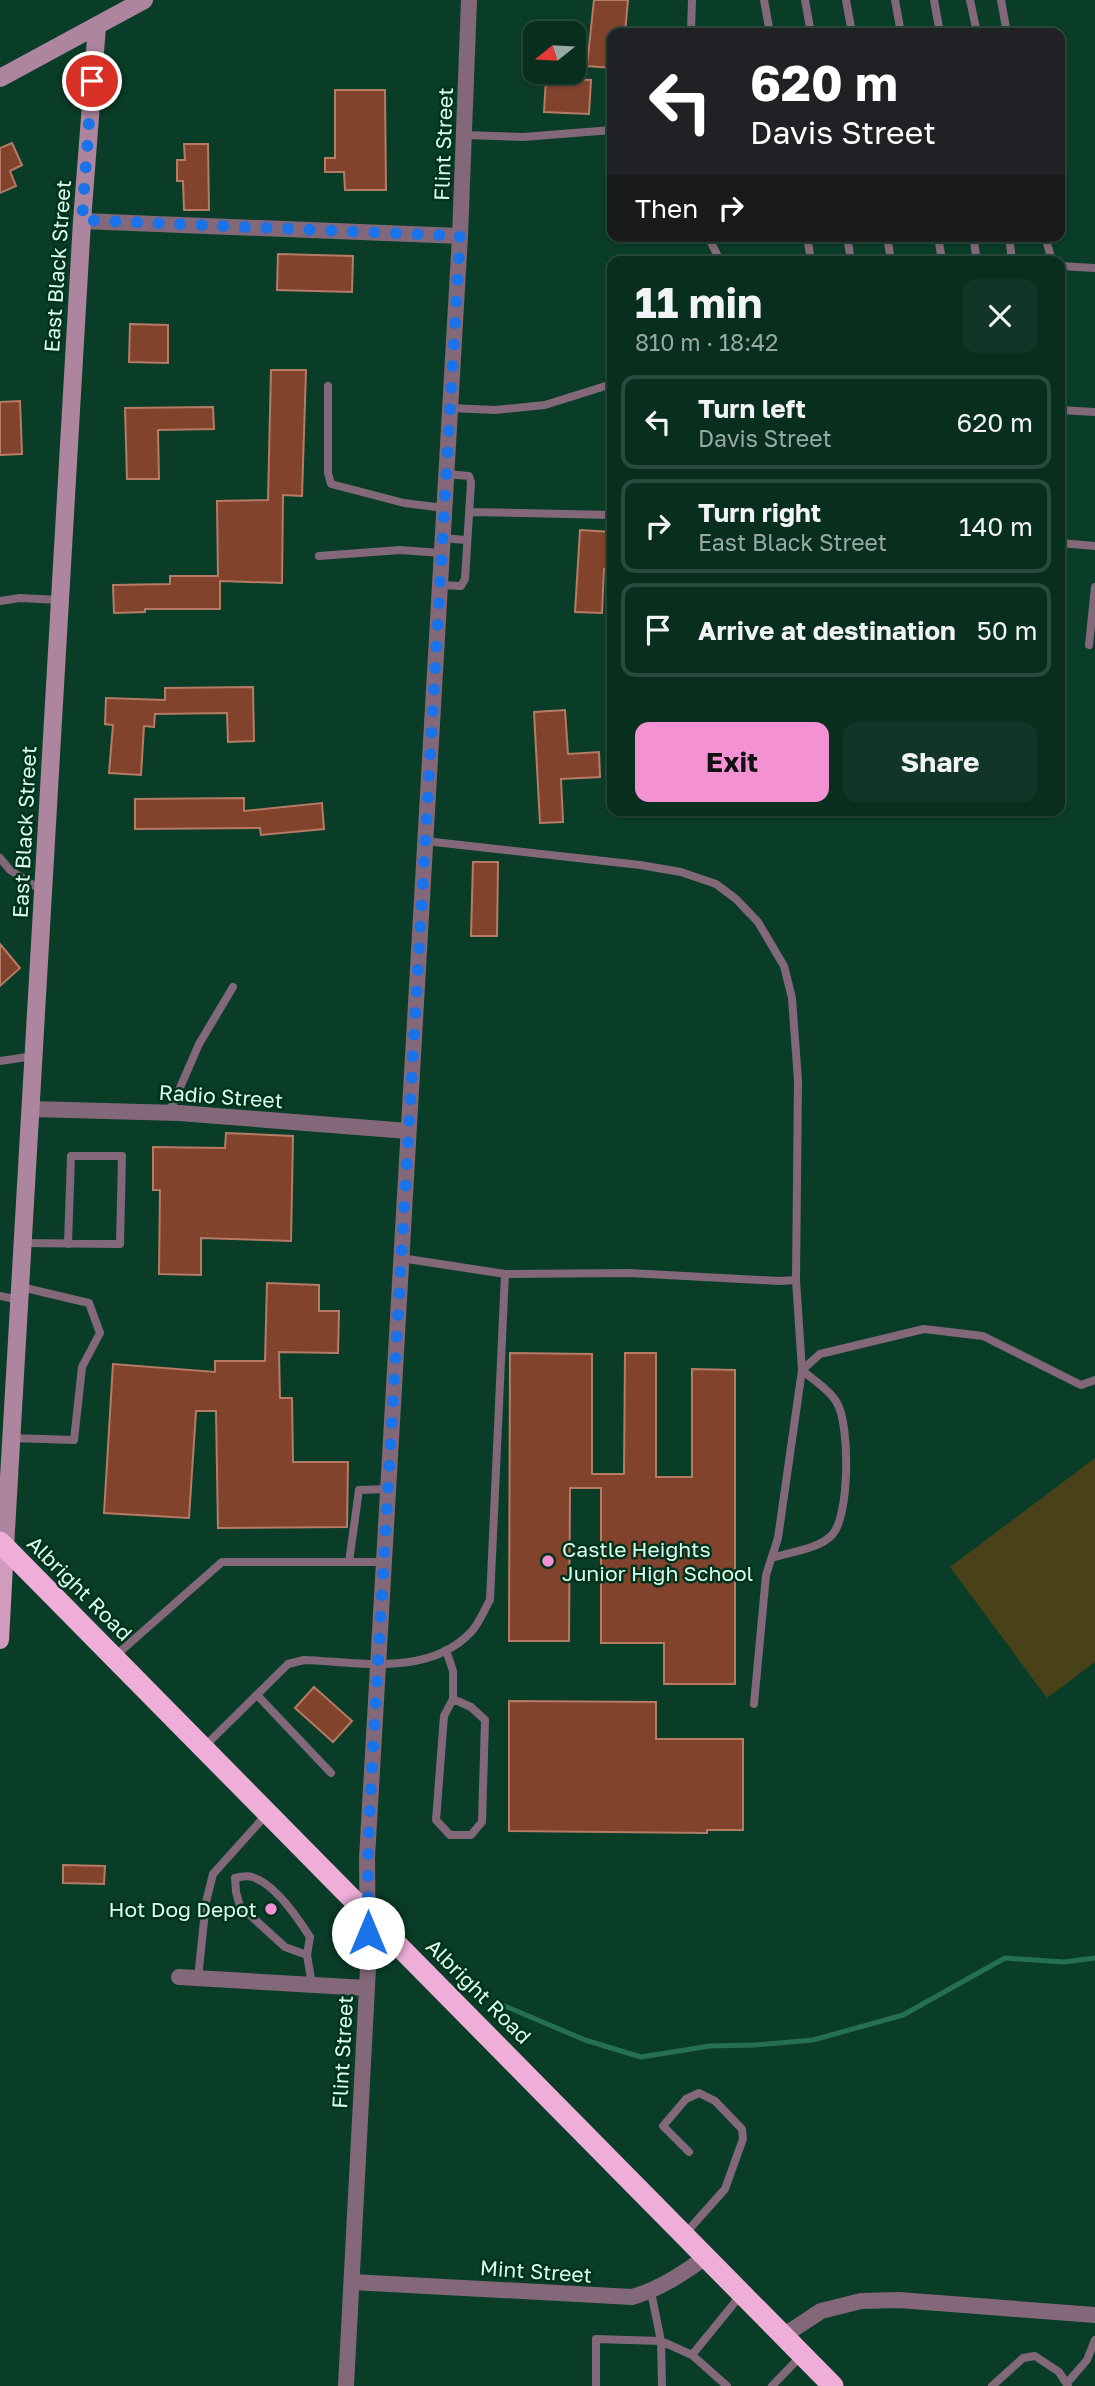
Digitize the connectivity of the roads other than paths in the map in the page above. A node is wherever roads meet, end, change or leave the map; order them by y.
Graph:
1 (145, 0) edge
2 (469, 0) edge
3 (692, 0) edge
4 (764, 0) edge
5 (805, 0) edge
6 (846, 0) edge
7 (895, 0) edge
8 (934, 0) edge
9 (970, 0) edge
10 (1002, 0) edge
11 (97, 26) junction
12 (691, 28) edge
13 (769, 28) edge
14 (810, 28) edge
15 (851, 28) edge
16 (900, 28) edge
17 (939, 28) edge
18 (975, 28) edge
19 (1006, 28) edge
20 (0, 78) edge
21 (607, 130) edge
22 (464, 135) junction
23 (82, 220) junction
24 (460, 236) junction
25 (1065, 266) edge
26 (1095, 268) edge
27 (328, 386) dead end
28 (607, 386) edge
29 (450, 408) junction
30 (1065, 410) edge
31 (1095, 412) edge
32 (446, 474) junction
33 (444, 508) junction
34 (469, 512) junction
35 (607, 515) edge
36 (466, 540) junction
37 (1065, 543) edge
38 (442, 546) junction
39 (1095, 546) edge
40 (319, 556) dead end
41 (440, 585) junction
42 (1095, 587) edge
43 (60, 600) junction
44 (0, 601) edge
45 (1089, 645) dead end
46 (425, 841) junction
47 (0, 859) edge
48 (43, 892) junction
49 (233, 987) dead end
50 (34, 1056) junction
51 (0, 1061) edge
52 (31, 1109) junction
53 (169, 1113) junction
54 (408, 1131) junction
55 (23, 1243) junction
56 (68, 1244) junction
57 (401, 1258) junction
58 (505, 1274) junction
59 (796, 1280) junction
60 (20, 1294) junction
61 (0, 1296) edge
62 (802, 1370) junction
63 (1095, 1380) edge
64 (11, 1438) junction
65 (388, 1489) junction
66 (2, 1545) edge
67 (772, 1558) junction
68 (349, 1562) junction
69 (384, 1563) junction
70 (0, 1640) edge
71 (446, 1650) junction
72 (114, 1657) junction
73 (378, 1663) junction
74 (257, 1695) junction
75 (453, 1699) junction
76 (754, 1704) dead end
77 (203, 1748) junction
78 (331, 1773) dead end
79 (268, 1813) junction
80 (221, 1866) junction
81 (235, 1878) junction
82 (368, 1914) junction
83 (307, 1955) junction
84 (179, 1977) dead end
85 (198, 1978) junction
86 (312, 1985) junction
87 (366, 1988) junction
88 (689, 2152) dead end
89 (684, 2235) junction
90 (706, 2257) junction
91 (352, 2282) junction
92 (651, 2292) junction
93 (742, 2293) junction
94 (1095, 2315) edge
95 (783, 2336) junction
96 (1095, 2340) edge
97 (661, 2341) junction
98 (692, 2355) junction
99 (802, 2355) junction
100 (1068, 2384) edge
101 (346, 2386) edge
102 (596, 2386) edge
103 (662, 2386) edge
104 (727, 2386) edge
105 (772, 2386) edge
106 (833, 2386) edge
107 (992, 2386) edge

1 - 11 street
2 - 22 street, Flint Street
3 - 12 lane
4 - 13 lane
5 - 14 lane
6 - 15 lane
7 - 16 lane
8 - 17 lane
9 - 18 lane
10 - 19 lane
11 - 20 street
11 - 23 street, East Black Street
21 - 22 lane
22 - 24 street, Flint Street
23 - 24 street
23 - 43 street, East Black Street
24 - 29 street, Flint Street
25 - 26 lane
27 - 33 lane
28 - 29 lane
29 - 32 street, Flint Street
30 - 31 lane
32 - 33 street, Flint Street
32 - 34 lane
33 - 38 street, Flint Street
34 - 35 lane
34 - 36 lane
36 - 38 lane
36 - 41 lane
37 - 39 lane
38 - 40 lane
38 - 41 street, Flint Street
41 - 46 street, Flint Street
42 - 45 lane
43 - 44 lane
43 - 48 street, East Black Street
46 - 54 street, Flint Street
46 - 59 lane
47 - 48 lane
48 - 50 street, East Black Street
49 - 53 lane
50 - 51 lane
50 - 52 street, East Black Street
52 - 53 street, Radio Street
52 - 55 street, East Black Street
53 - 54 street, Radio Street
54 - 57 street, Flint Street
55 - 56 lane
55 - 60 street, East Black Street
56 - 56 lane
57 - 58 lane
57 - 65 street, Flint Street
58 - 59 lane
58 - 71 lane
59 - 62 lane
60 - 61 lane
60 - 64 street, East Black Street
60 - 64 lane
62 - 63 lane
62 - 67 lane
62 - 67 lane
64 - 66 street, East Black Street
65 - 68 lane
65 - 69 street, Flint Street
66 - 70 main road, East Black Street
66 - 72 highway, Albright Road
67 - 76 lane
68 - 69 lane
68 - 72 lane
69 - 73 street, Flint Street
71 - 73 lane
71 - 75 lane
72 - 77 highway, Albright Road
73 - 74 lane
73 - 82 street, Flint Street
74 - 77 lane
74 - 78 lane
75 - 75 lane
77 - 79 highway, Albright Road
79 - 80 lane
79 - 82 highway, Albright Road
80 - 81 lane
80 - 85 lane
81 - 83 lane
81 - 83 lane
82 - 87 street, Flint Street
82 - 89 highway, Albright Road
83 - 86 lane
84 - 85 street
85 - 86 street
86 - 87 street
87 - 91 street, Flint Street
88 - 89 lane
89 - 90 highway, Albright Road
90 - 92 street, Mint Street
90 - 93 highway, Albright Road
91 - 92 street, Mint Street
91 - 101 street, Flint Street
92 - 97 lane
93 - 95 highway, Albright Road
93 - 98 lane
94 - 95 street
95 - 99 highway, Albright Road
96 - 100 lane
97 - 98 lane
97 - 102 lane
97 - 103 lane
98 - 104 lane
99 - 105 lane
99 - 106 highway, Albright Road
100 - 107 lane

